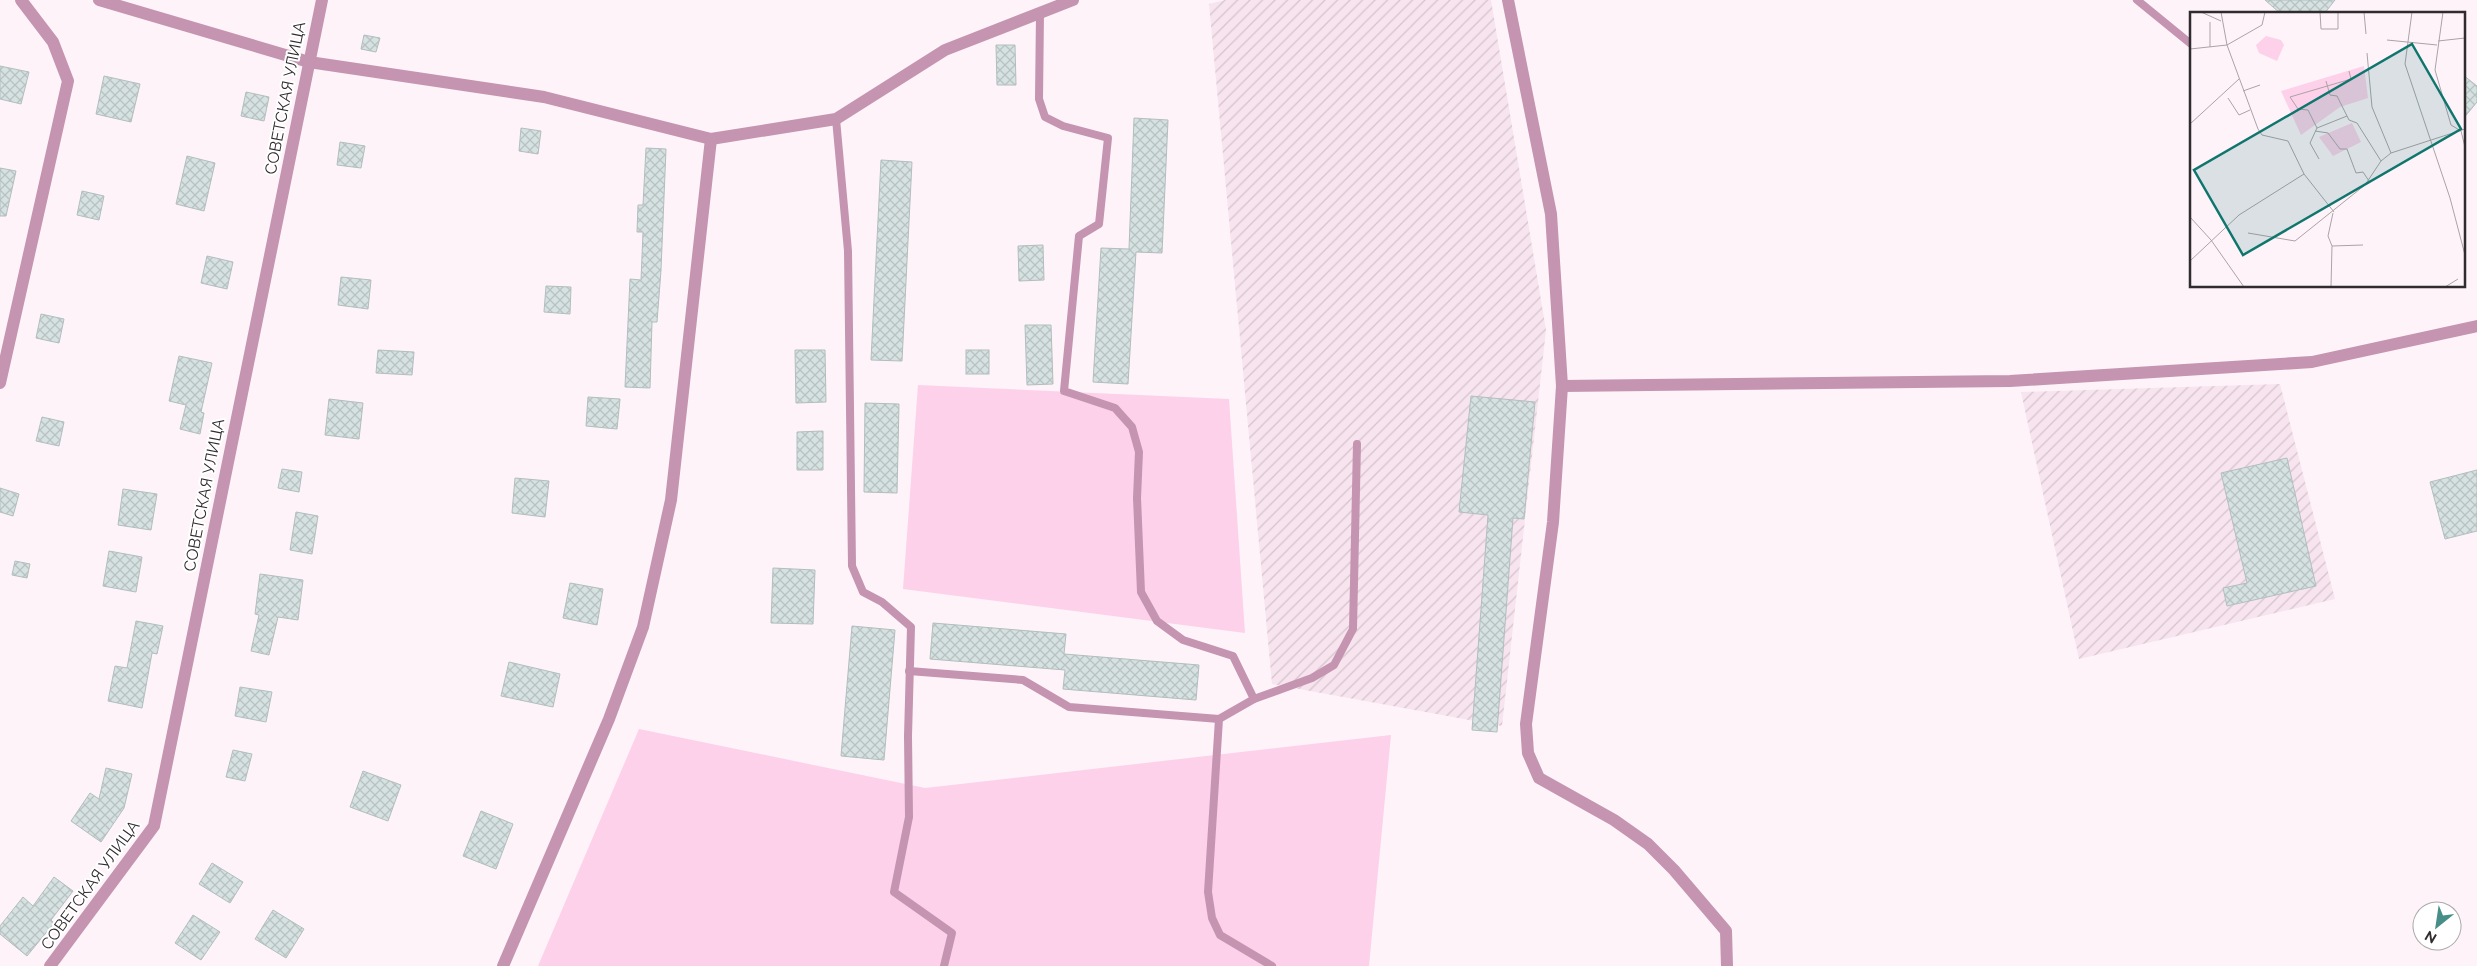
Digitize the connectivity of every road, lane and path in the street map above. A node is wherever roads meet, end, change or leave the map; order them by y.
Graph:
1 (22, 0) edge
2 (99, 0) edge
3 (322, 0) edge
4 (1073, 0) edge
5 (1508, 0) edge
6 (2137, 0) edge
7 (1040, 13) junction
8 (2190, 43) edge
9 (309, 62) junction
10 (836, 119) junction
11 (711, 139) junction
12 (2477, 326) edge
13 (0, 383) edge
14 (1562, 386) junction
15 (1357, 444) dead end
16 (909, 671) junction
17 (1254, 700) junction
18 (1219, 719) junction
19 (50, 966) edge
20 (502, 966) edge
21 (944, 966) edge
22 (1272, 966) edge
23 (1727, 966) edge

1 - 13 street
2 - 9 street
3 - 9 street, СОВЕТСКАЯ УЛИЦА
4 - 7 street
5 - 14 street
6 - 8 lane
7 - 10 street
7 - 17 lane
9 - 11 street
9 - 19 street, СОВЕТСКАЯ УЛИЦА
10 - 11 street
10 - 16 lane
11 - 20 street
12 - 14 street
14 - 23 street
15 - 17 lane
16 - 18 lane
16 - 21 lane
17 - 18 lane
18 - 22 lane

